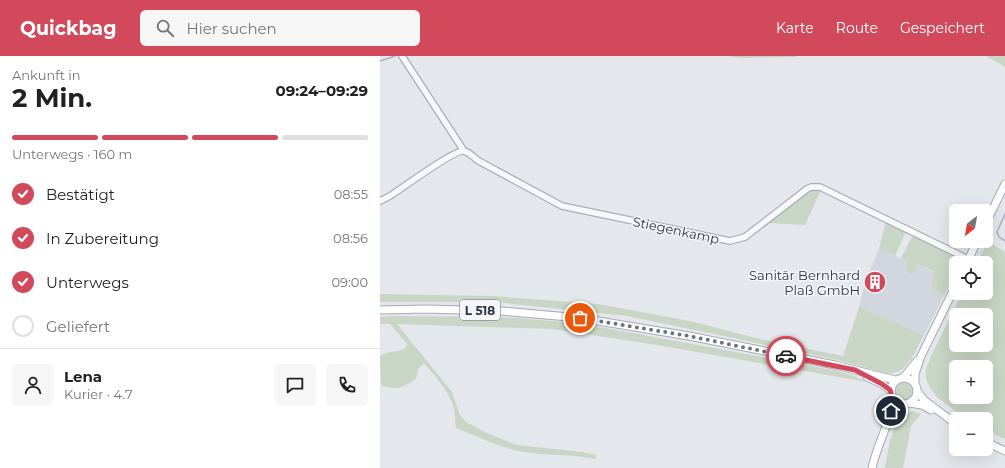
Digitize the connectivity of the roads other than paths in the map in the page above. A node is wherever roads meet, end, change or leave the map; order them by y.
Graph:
1 (402, 57) edge
2 (464, 151) junction
3 (1005, 184) edge
4 (380, 201) edge
5 (993, 209) edge
6 (957, 256) edge
7 (949, 299) edge
8 (380, 310) edge
9 (921, 356) junction
10 (855, 370) junction
11 (904, 377) junction
12 (895, 380) junction
13 (915, 383) junction
14 (890, 390) junction
15 (917, 392) junction
16 (893, 400) junction
17 (907, 404) junction
18 (942, 415) junction
19 (949, 420) edge
20 (886, 428) junction
21 (993, 445) edge
22 (1005, 451) edge
23 (872, 468) edge

1 - 2 street
2 - 4 street
2 - 6 street, Stiegenkamp
3 - 5 main road
7 - 9 main road
8 - 10 main road, L 518
9 - 11 main road
9 - 13 main road
10 - 12 main road, L 518
10 - 14 main road, L 518
11 - 12 main road
11 - 13 main road
12 - 14 main road
13 - 15 main road
14 - 16 main road
15 - 17 main road
15 - 18 main road
16 - 17 main road
16 - 20 main road
17 - 18 main road
17 - 20 main road
18 - 19 main road
20 - 23 main road
21 - 22 main road

